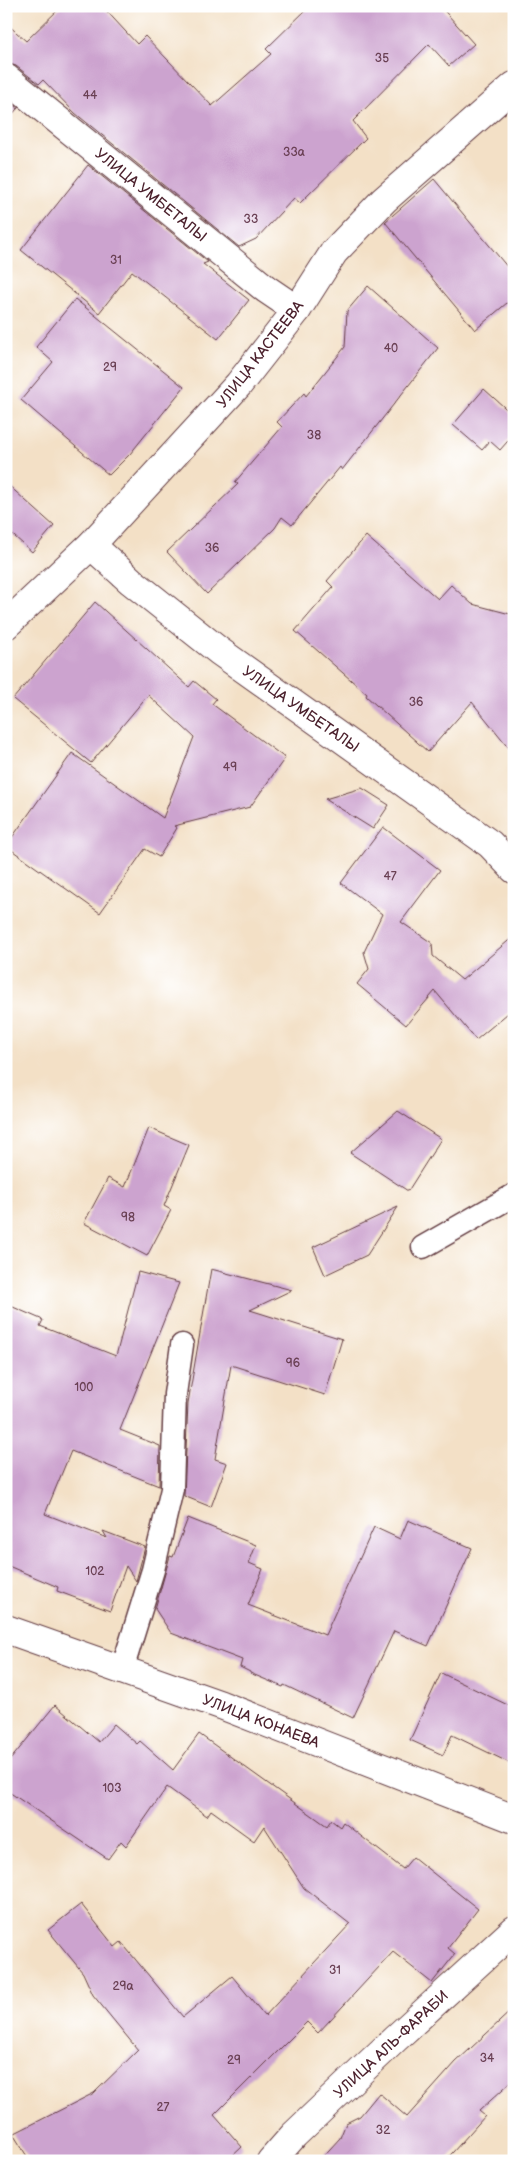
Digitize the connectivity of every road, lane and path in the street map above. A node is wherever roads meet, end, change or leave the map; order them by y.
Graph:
1 (6, 78) edge
2 (514, 86) edge
3 (296, 310) junction
4 (91, 545) junction
5 (6, 625) edge
6 (514, 869) edge
7 (514, 1195) edge
8 (423, 1247) dead end
9 (182, 1345) dead end
10 (6, 1629) edge
11 (122, 1670) junction
12 (514, 1819) edge
13 (514, 1930) edge
14 (271, 2161) edge

1 - 3 street, УЛИЦА УМБЕТАЛЫ
2 - 3 street, УЛИЦА КАСТЕЕВА
3 - 4 street, УЛИЦА КАСТЕЕВА
4 - 5 street, УЛИЦА КАСТЕЕВА
4 - 6 street, УЛИЦА УМБЕТАЛЫ
7 - 8 lane
9 - 11 lane
10 - 11 street, УЛИЦА КОНАЕВА
11 - 12 street, УЛИЦА КОНАЕВА
13 - 14 street, УЛИЦА АЛЬ-ФАРАБИ

